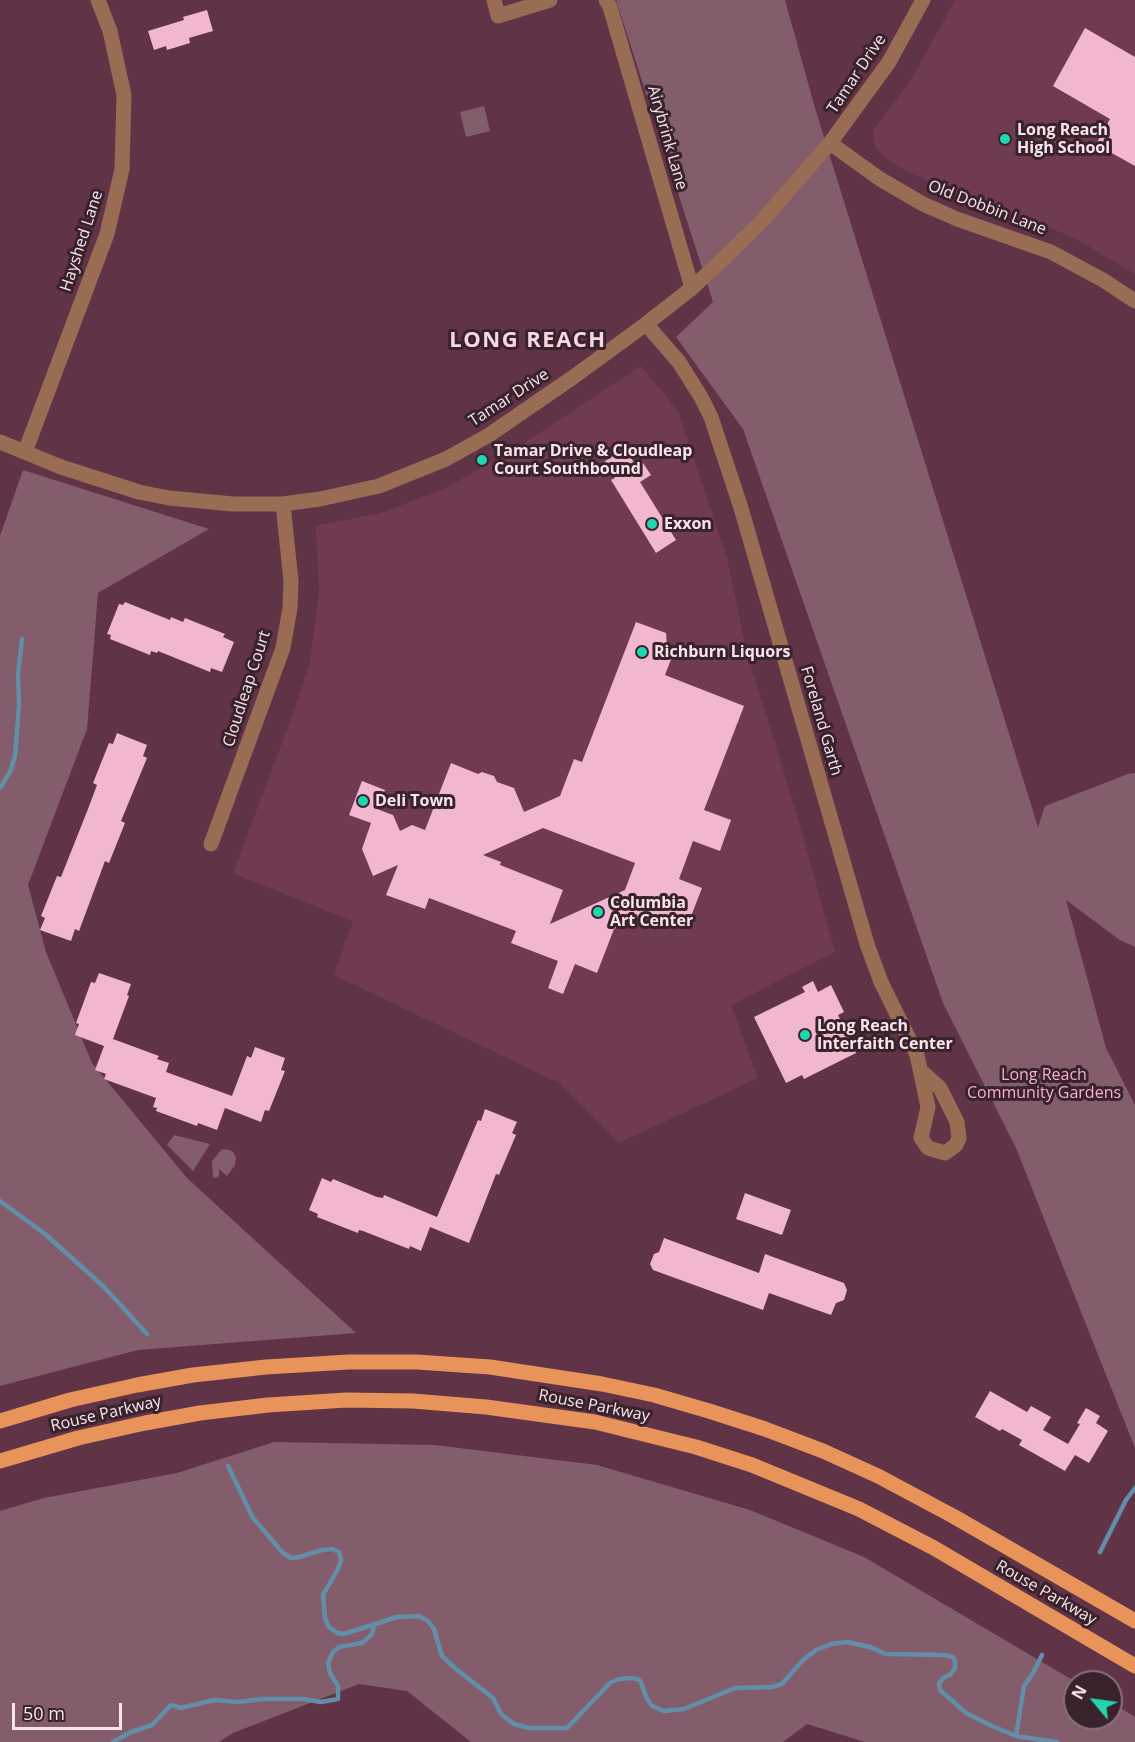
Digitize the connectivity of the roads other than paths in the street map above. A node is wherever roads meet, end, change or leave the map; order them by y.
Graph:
1 (98, 0) edge
2 (494, 0) edge
3 (606, 0) edge
4 (923, 0) edge
5 (541, 1) edge
6 (831, 143) junction
7 (692, 288) junction
8 (1135, 301) edge
9 (646, 324) junction
10 (0, 442) edge
11 (24, 452) junction
12 (284, 504) junction
13 (211, 844) dead end
14 (920, 1070) junction
15 (0, 1421) edge
16 (0, 1461) edge
17 (1135, 1621) edge
18 (1135, 1666) edge

1 - 11 street, Hayshed Lane
2 - 5 street
3 - 7 street, Airybrink Lane
4 - 6 street, Tamar Drive
6 - 7 street, Tamar Drive
6 - 8 street, Old Dobbin Lane
7 - 9 street, Tamar Drive
9 - 12 street, Tamar Drive
9 - 14 street, Foreland Garth
10 - 11 street, Tamar Drive
11 - 12 street, Tamar Drive
12 - 13 street, Cloudleap Court
14 - 14 street, Foreland Garth
15 - 17 main road, Rouse Parkway
16 - 18 main road, Rouse Parkway

